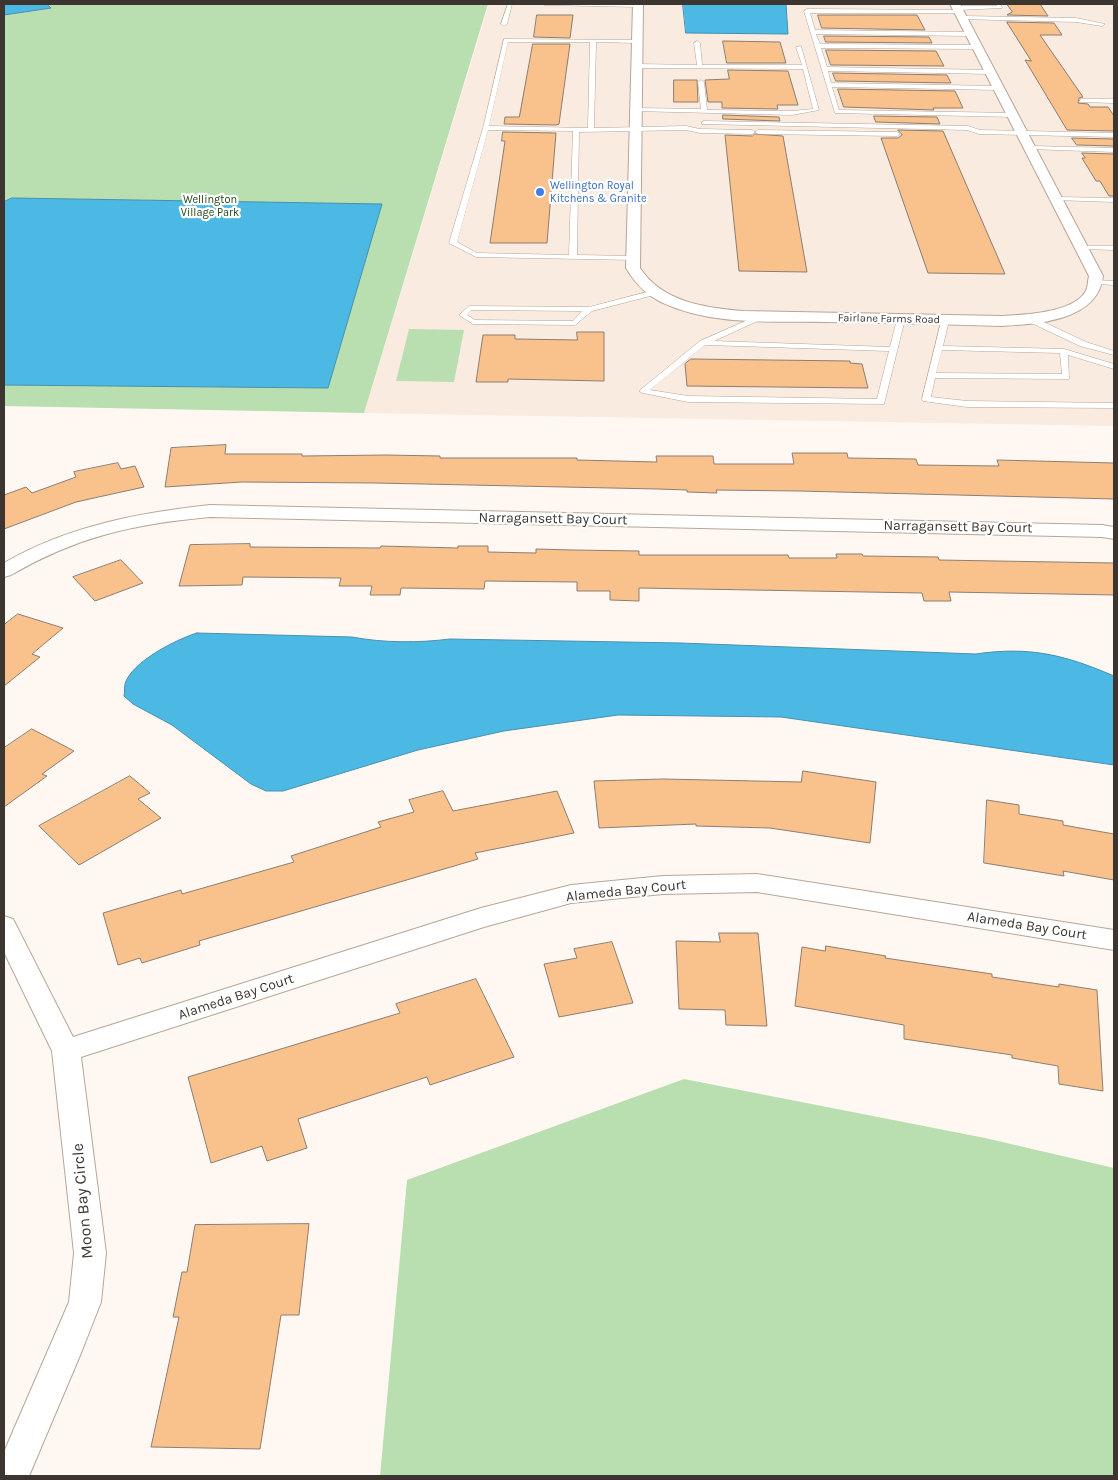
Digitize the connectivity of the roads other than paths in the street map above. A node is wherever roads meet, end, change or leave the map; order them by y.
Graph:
1 (510, 4) edge
2 (545, 4) edge
3 (999, 4) edge
4 (638, 5) edge
5 (959, 10) edge
6 (504, 24) dead end
7 (1102, 24) dead end
8 (813, 32) junction
9 (971, 34) junction
10 (593, 41) junction
11 (638, 41) junction
12 (697, 43) dead end
13 (818, 46) junction
14 (799, 47) dead end
15 (978, 47) junction
16 (637, 66) junction
17 (700, 66) junction
18 (805, 67) junction
19 (824, 69) junction
20 (991, 72) junction
21 (701, 82) dead end
22 (829, 85) junction
23 (999, 88) junction
24 (1082, 101) dead end
25 (1114, 101) edge
26 (636, 110) junction
27 (704, 111) junction
28 (1014, 115) junction
29 (486, 128) junction
30 (636, 128) junction
31 (686, 128) junction
32 (576, 130) junction
33 (591, 130) junction
34 (979, 132) junction
35 (1023, 133) junction
36 (1114, 136) edge
37 (1031, 148) junction
38 (1114, 150) edge
39 (1057, 199) junction
40 (1114, 200) edge
41 (1083, 248) junction
42 (1114, 248) edge
43 (574, 257) junction
44 (633, 258) junction
45 (1097, 282) junction
46 (1114, 283) edge
47 (655, 292) junction
48 (589, 309) junction
49 (759, 317) junction
50 (901, 319) junction
51 (1030, 319) junction
52 (945, 320) junction
53 (703, 343) junction
54 (938, 348) junction
55 (894, 349) junction
56 (1064, 351) junction
57 (1114, 353) edge
58 (1114, 367) edge
59 (932, 375) junction
60 (1114, 406) edge
61 (1114, 532) edge
62 (4, 571) edge
63 (4, 926) edge
64 (1114, 940) edge
65 (66, 1051) junction
66 (11, 1476) edge

1 - 6 lane
2 - 4 lane
3 - 5 lane
4 - 11 street, Fairlane Farms Road
5 - 7 lane
5 - 8 lane
5 - 9 street
8 - 9 lane
8 - 13 lane
9 - 15 street
10 - 11 lane
10 - 29 lane
10 - 33 lane
11 - 16 street, Fairlane Farms Road
12 - 17 lane
13 - 15 lane
13 - 19 lane
14 - 18 lane
15 - 20 street
16 - 17 lane
16 - 26 street, Fairlane Farms Road
17 - 18 lane
18 - 27 lane
19 - 20 lane
19 - 22 lane
20 - 23 street
21 - 27 lane
22 - 23 lane
22 - 28 lane
23 - 28 street
24 - 25 lane
26 - 27 lane
26 - 30 street, Fairlane Farms Road
28 - 35 street
29 - 32 lane
29 - 43 lane
30 - 31 lane
30 - 33 lane
30 - 44 street, Fairlane Farms Road
31 - 34 lane
31 - 34 lane
32 - 33 lane
32 - 43 lane
34 - 35 lane
35 - 36 lane
35 - 37 street
37 - 38 lane
37 - 39 street
39 - 40 lane
39 - 41 street
41 - 42 lane
41 - 45 street
43 - 44 lane
44 - 47 street, Fairlane Farms Road
45 - 46 lane
45 - 51 street, Fairlane Farms Road
47 - 48 lane
47 - 49 street, Fairlane Farms Road
48 - 48 lane
49 - 50 street, Fairlane Farms Road
49 - 53 lane
50 - 52 street, Fairlane Farms Road
50 - 55 lane
51 - 52 street, Fairlane Farms Road
51 - 57 lane
52 - 54 lane
53 - 55 lane
53 - 55 lane
54 - 56 lane
54 - 59 lane
56 - 58 lane
56 - 59 lane
59 - 60 lane
61 - 62 street, Narragansett Bay Court
63 - 65 street, Moon Bay Circle
64 - 65 street, Alameda Bay Court
65 - 66 street, Moon Bay Circle

